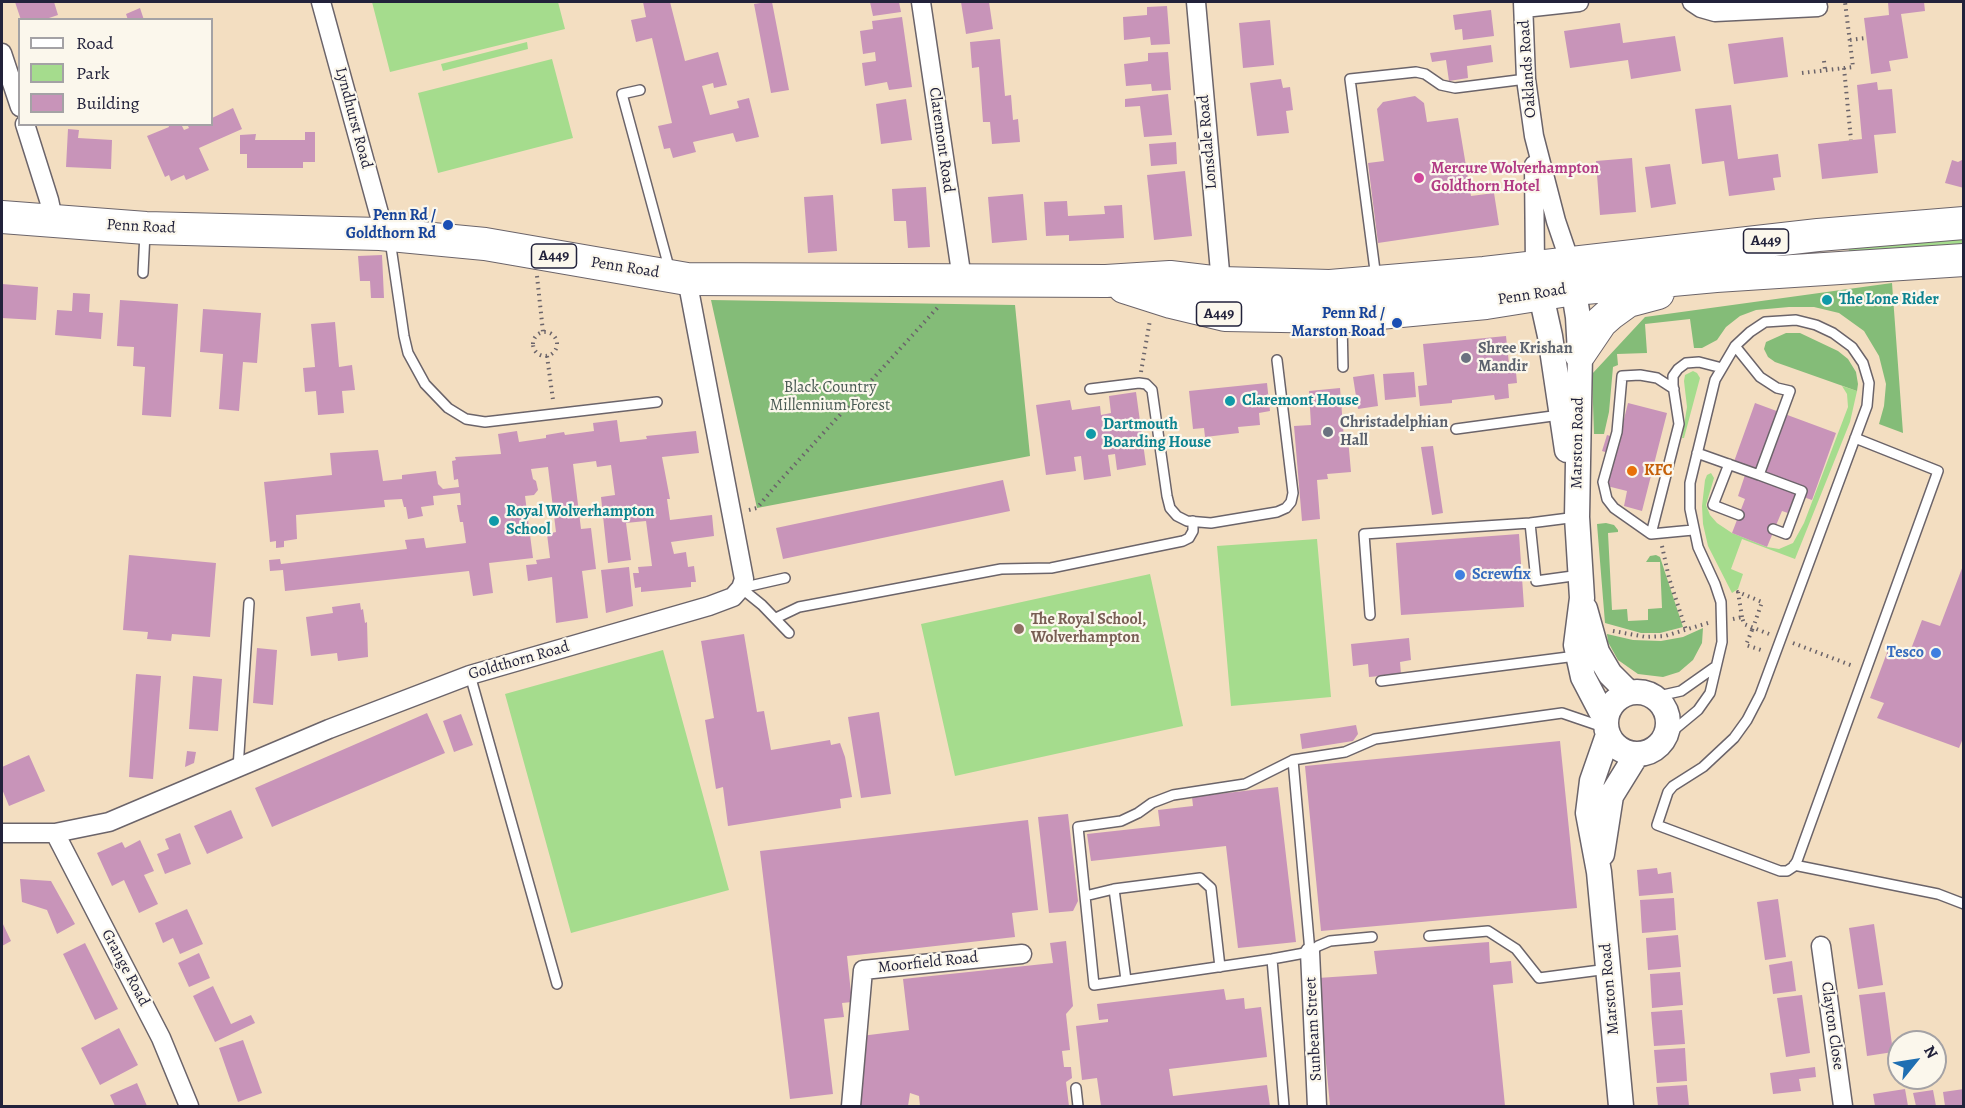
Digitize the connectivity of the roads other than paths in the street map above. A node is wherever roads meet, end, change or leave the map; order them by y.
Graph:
1 (321, 2) edge
2 (921, 2) edge
3 (1196, 2) edge
4 (1579, 2) edge
5 (1696, 3) edge
6 (1524, 5) edge
7 (1818, 8) dead end
8 (2, 52) edge
9 (1526, 79) junction
10 (640, 90) dead end
11 (18, 101) edge
12 (26, 126) edge
13 (1534, 136) junction
14 (2, 217) edge
15 (54, 222) junction
16 (1963, 222) edge
17 (146, 228) junction
18 (384, 235) junction
19 (1964, 260) edge
20 (143, 273) dead end
21 (1572, 276) junction
22 (1716, 276) junction
23 (679, 278) junction
24 (1537, 280) junction
25 (1106, 281) junction
26 (1377, 282) junction
27 (1221, 283) junction
28 (953, 290) junction
29 (1341, 317) junction
30 (1735, 346) junction
31 (1580, 353) junction
32 (1277, 360) dead end
33 (1343, 367) dead end
34 (1722, 368) junction
35 (1090, 389) dead end
36 (1674, 389) junction
37 (657, 402) dead end
38 (1562, 415) junction
39 (1456, 429) dead end
40 (1855, 438) junction
41 (1697, 453) junction
42 (1729, 464) junction
43 (1759, 475) junction
44 (1738, 515) dead end
45 (1577, 517) junction
46 (1193, 522) junction
47 (1530, 523) junction
48 (1773, 529) dead end
49 (1693, 530) junction
50 (1655, 534) junction
51 (785, 578) dead end
52 (1581, 587) junction
53 (741, 588) junction
54 (249, 603) dead end
55 (1370, 615) dead end
56 (776, 618) junction
57 (789, 633) dead end
58 (1579, 656) junction
59 (1715, 667) junction
60 (470, 675) junction
61 (1381, 681) dead end
62 (1629, 693) junction
63 (1654, 698) junction
64 (1607, 728) junction
65 (1663, 739) junction
66 (1637, 754) junction
67 (1293, 760) junction
68 (238, 769) junction
69 (55, 832) junction
70 (2, 833) edge
71 (1794, 865) junction
72 (1599, 872) junction
73 (1114, 889) junction
74 (1085, 896) junction
75 (1964, 904) edge
76 (1429, 936) dead end
77 (1372, 937) dead end
78 (1821, 946) dead end
79 (1310, 952) junction
80 (1022, 954) dead end
81 (1272, 959) junction
82 (1220, 967) junction
83 (1608, 969) junction
84 (1126, 980) junction
85 (557, 984) dead end
86 (1076, 1088) dead end
87 (189, 1107) edge
88 (851, 1107) edge
89 (1078, 1107) edge
90 (1284, 1107) edge
91 (1317, 1107) edge
92 (1621, 1107) edge
93 (1844, 1107) edge

1 - 18 street, Lyndhurst Road
2 - 28 street, Claremont Road
3 - 27 street, Lonsdale Road
4 - 6 street
5 - 7 street
6 - 9 street, Oaklands Road
8 - 11 street
9 - 13 street, Oaklands Road
9 - 26 lane
10 - 23 lane
12 - 15 street
13 - 21 street, Oaklands Road
13 - 24 street, Oaklands Road
14 - 15 highway, Penn Road / A449
15 - 17 highway, Penn Road / A449
16 - 21 highway, Penn Road / A449
17 - 18 highway, Penn Road / A449
17 - 20 lane
18 - 23 highway, Penn Road / A449
18 - 37 lane
19 - 22 highway, Penn Road / A449
21 - 22 highway, Penn Road / A449
21 - 24 highway, Penn Road / A449
21 - 31 street, Marston Road
22 - 31 highway
23 - 28 highway, Penn Road / A449
23 - 53 street
24 - 26 highway, Penn Road / A449
24 - 29 highway, Penn Road / A449
24 - 38 street, Marston Road
25 - 27 highway, Penn Road / A449
25 - 28 highway, Penn Road / A449
25 - 29 highway, Penn Road / A449
26 - 27 highway, Penn Road / A449
29 - 33 lane
30 - 34 lane
30 - 40 lane
30 - 43 lane
31 - 45 street, Marston Road
32 - 46 lane
34 - 36 lane
34 - 41 lane
35 - 46 lane
36 - 50 lane
36 - 50 lane
38 - 39 lane
38 - 45 street, Marston Road
40 - 71 lane
40 - 71 lane
41 - 42 lane
41 - 49 lane
42 - 43 lane
42 - 44 lane
43 - 48 lane
45 - 47 lane
45 - 52 street, Marston Road
46 - 56 lane
47 - 52 lane
47 - 55 lane
49 - 50 lane
49 - 59 lane
51 - 53 lane
52 - 58 street, Marston Road
52 - 62 street, Marston Road
53 - 56 lane
53 - 60 street, Goldthorn Road
54 - 68 lane
56 - 57 lane
58 - 61 lane
58 - 64 street, Marston Road
59 - 63 lane
59 - 65 lane
60 - 68 street, Goldthorn Road
60 - 85 lane
62 - 63 street
62 - 64 street, Marston Road
63 - 65 street
64 - 66 street, Marston Road
64 - 67 lane
64 - 72 street, Marston Road
65 - 66 street, Marston Road
66 - 72 street, Marston Road
67 - 74 lane
67 - 79 lane
68 - 69 street, Goldthorn Road
69 - 70 street, Goldthorn Road
69 - 87 street, Grange Road
71 - 75 lane
72 - 83 street, Marston Road
73 - 74 lane
73 - 82 lane
73 - 84 lane
74 - 84 lane
76 - 83 lane
77 - 79 lane
78 - 93 street, Clayton Close
79 - 81 lane
79 - 91 street, Sunbeam Street
80 - 88 street, Moorfield Road
81 - 82 lane
81 - 90 lane
82 - 84 lane
83 - 92 street, Marston Road
86 - 89 lane

